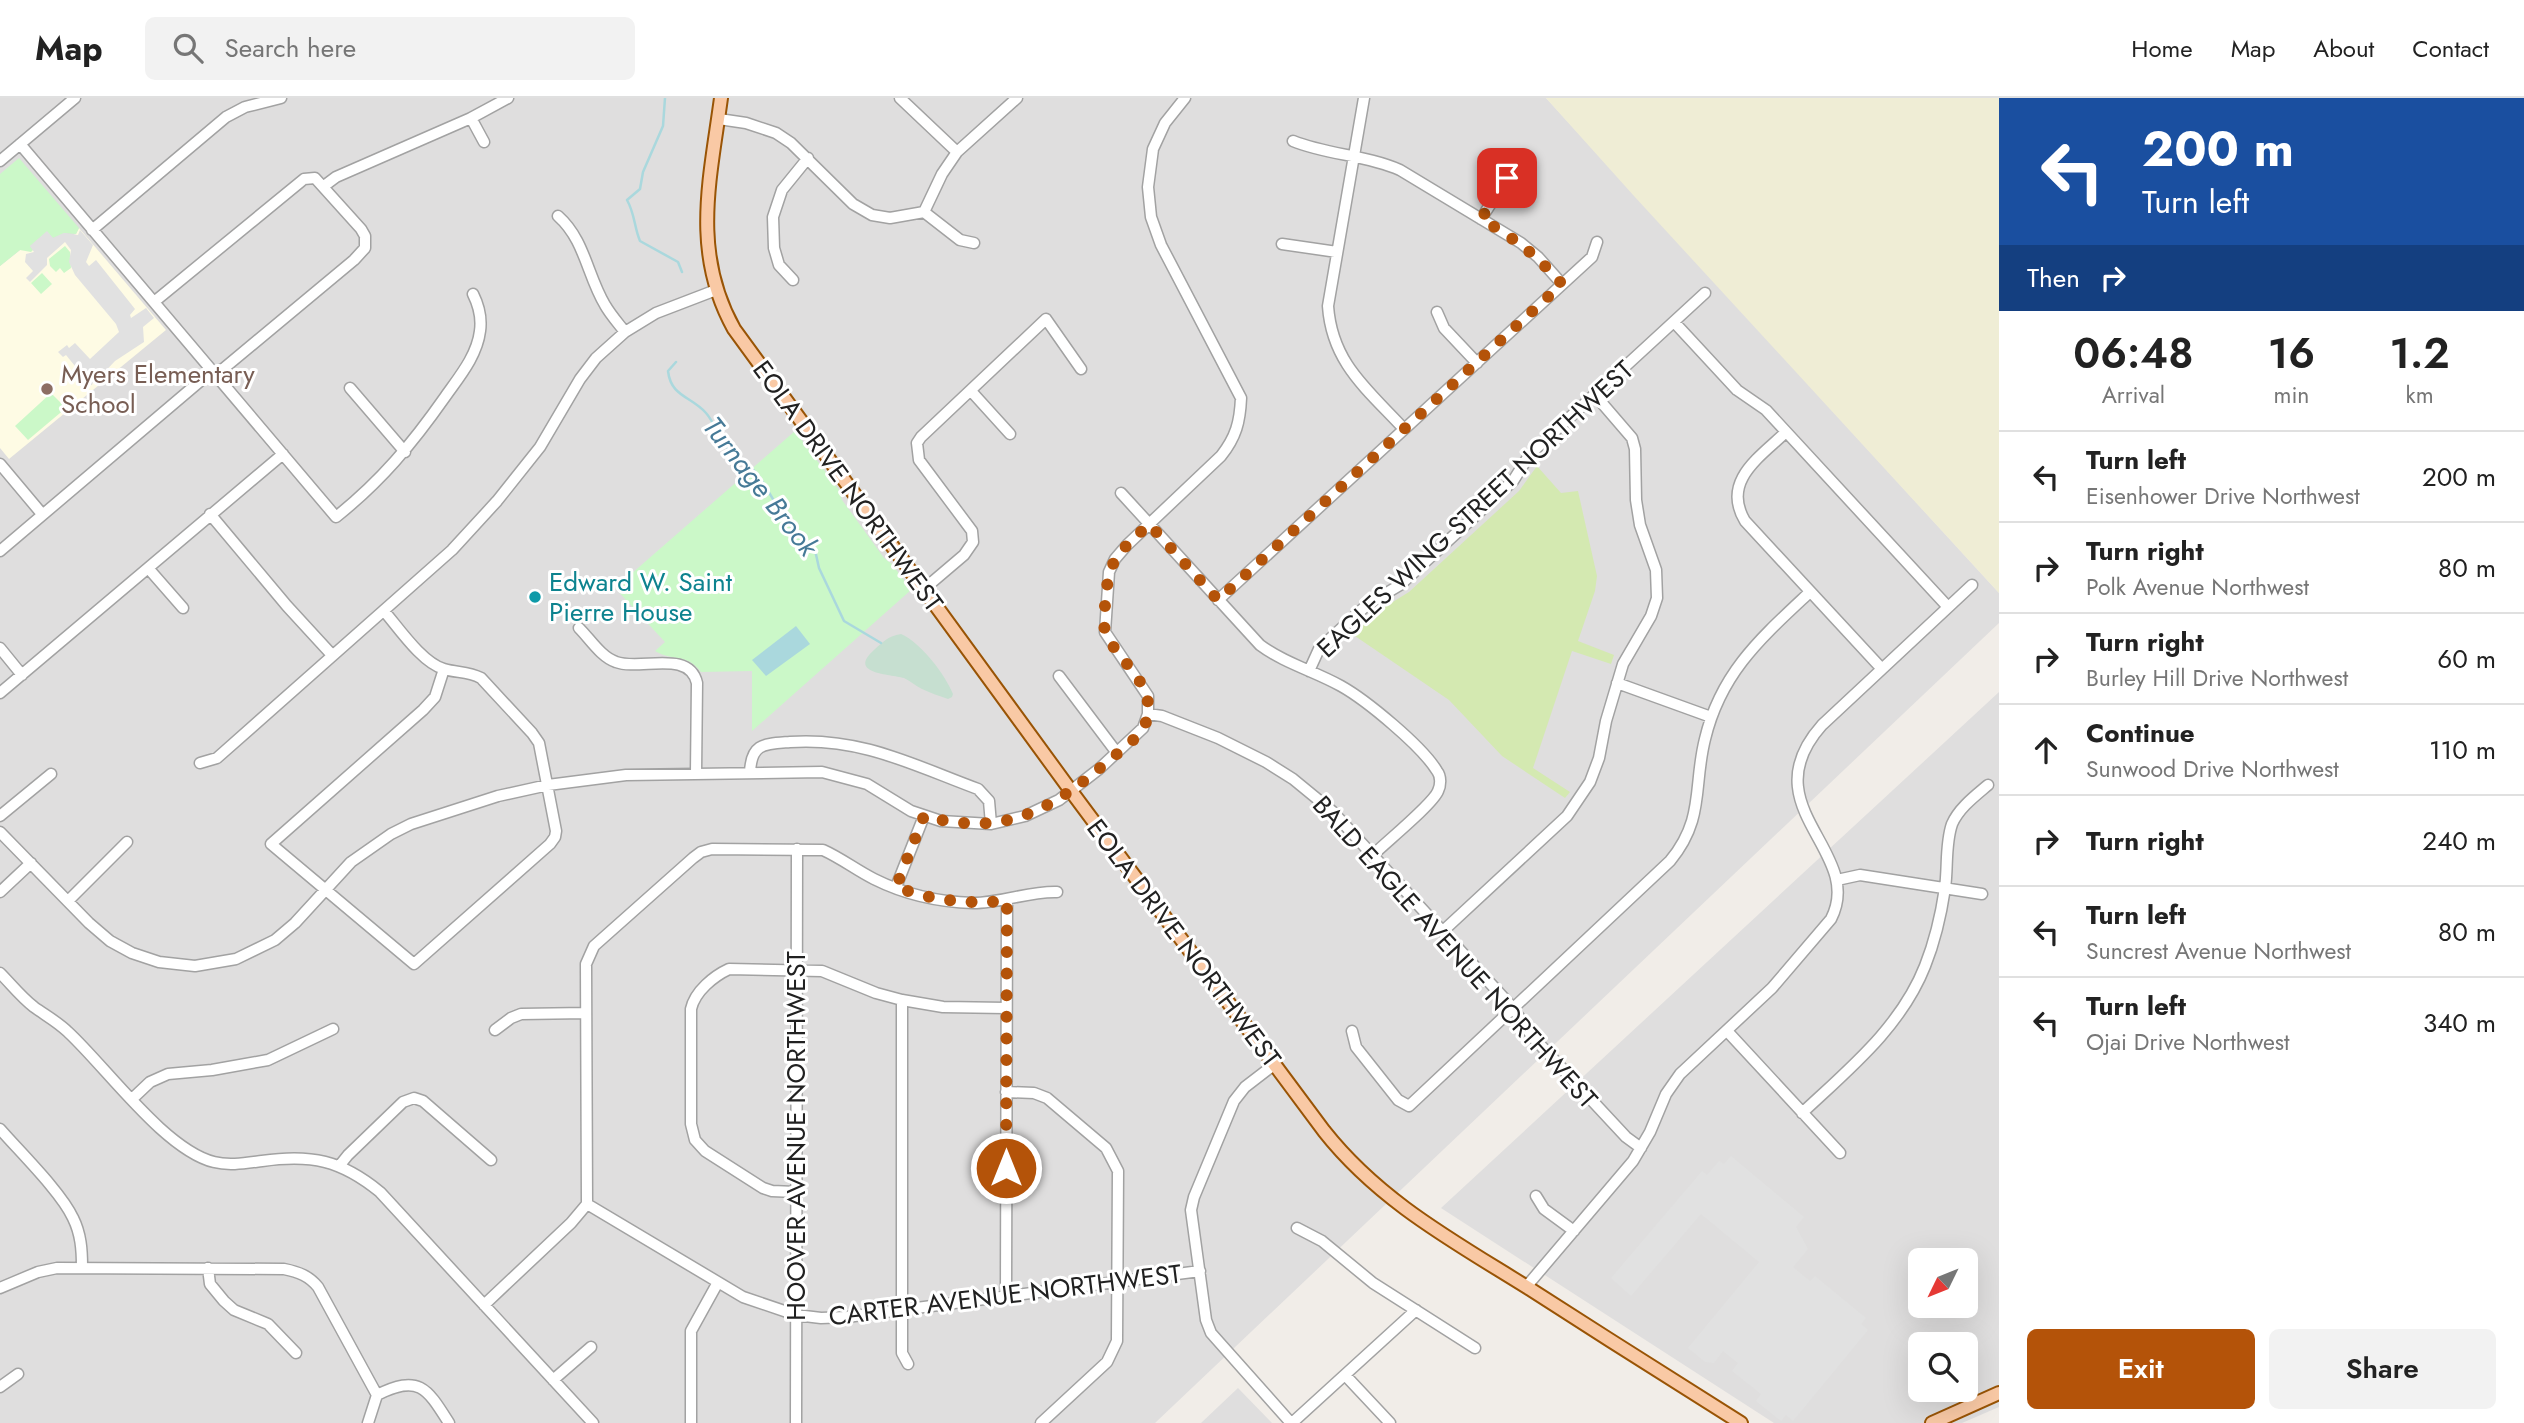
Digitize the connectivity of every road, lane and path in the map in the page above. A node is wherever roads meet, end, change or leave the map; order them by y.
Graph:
1 (75, 98) edge
2 (281, 98) edge
3 (508, 98) edge
4 (721, 98) edge
5 (900, 98) edge
6 (1017, 98) edge
7 (1185, 98) edge
8 (1364, 98) edge
9 (471, 118) junction
10 (719, 119) junction
11 (1293, 141) dead end
12 (484, 142) dead end
13 (20, 144) junction
14 (957, 152) junction
15 (1353, 156) junction
16 (808, 158) junction
17 (1525, 160) dead end
18 (0, 161) edge
19 (324, 186) junction
20 (924, 212) junction
21 (558, 216) dead end
22 (1481, 219) junction
23 (92, 230) junction
24 (1597, 242) dead end
25 (974, 243) dead end
26 (1282, 244) dead end
27 (1337, 253) junction
28 (793, 281) dead end
29 (1562, 284) junction
30 (716, 290) junction
31 (1705, 293) dead end
32 (473, 294) dead end
33 (154, 302) junction
34 (1437, 312) dead end
35 (1674, 322) junction
36 (625, 332) junction
37 (1477, 363) junction
38 (1082, 369) dead end
39 (214, 373) junction
40 (350, 388) dead end
41 (971, 391) junction
42 (1595, 395) junction
43 (1404, 429) junction
44 (1786, 432) junction
45 (1010, 434) dead end
46 (405, 452) junction
47 (283, 454) junction
48 (0, 464) edge
49 (1121, 493) dead end
50 (42, 514) junction
51 (210, 514) junction
52 (1149, 524) junction
53 (0, 551) edge
54 (148, 568) junction
55 (1972, 585) dead end
56 (924, 589) junction
57 (1810, 592) junction
58 (1218, 600) junction
59 (1948, 607) junction
60 (183, 608) dead end
61 (383, 611) junction
62 (579, 628) dead end
63 (0, 648) edge
64 (332, 655) junction
65 (444, 669) junction
66 (1882, 669) junction
67 (1310, 671) junction
68 (22, 675) junction
69 (1059, 676) dead end
70 (1616, 683) junction
71 (0, 693) edge
72 (1148, 714) junction
73 (1711, 717) junction
74 (1117, 753) junction
75 (200, 763) dead end
76 (696, 773) junction
77 (750, 773) junction
78 (51, 774) dead end
79 (548, 785) junction
80 (1987, 785) dead end
81 (1071, 791) junction
82 (0, 816) edge
83 (924, 816) junction
84 (991, 824) junction
85 (0, 832) edge
86 (127, 842) dead end
87 (797, 849) junction
88 (1373, 855) junction
89 (31, 863) junction
90 (1837, 880) junction
91 (896, 887) junction
92 (1945, 888) junction
93 (324, 890) junction
94 (0, 892) edge
95 (1057, 892) dead end
96 (1982, 894) dead end
97 (68, 901) junction
98 (1007, 901) junction
99 (1443, 931) junction
100 (796, 969) junction
101 (0, 973) edge
102 (902, 1000) junction
103 (1006, 1008) junction
104 (1513, 1008) junction
105 (586, 1013) junction
106 (333, 1029) dead end
107 (495, 1030) dead end
108 (1352, 1031) dead end
109 (1727, 1031) junction
110 (1275, 1064) junction
111 (1006, 1091) junction
112 (132, 1099) junction
113 (1802, 1113) junction
114 (0, 1129) edge
115 (1641, 1148) junction
116 (1840, 1153) dead end
117 (491, 1160) dead end
118 (340, 1166) junction
119 (795, 1192) junction
120 (1536, 1196) dead end
121 (587, 1204) junction
122 (1297, 1228) dead end
123 (1574, 1231) junction
124 (82, 1267) junction
125 (208, 1268) junction
126 (1200, 1271) junction
127 (1118, 1282) junction
128 (717, 1284) junction
129 (1526, 1287) junction
130 (0, 1288) edge
131 (1006, 1295) junction
132 (484, 1305) junction
133 (902, 1310) junction
134 (1416, 1310) junction
135 (796, 1315) junction
136 (591, 1348) dead end
137 (1475, 1348) dead end
138 (296, 1353) dead end
139 (908, 1364) dead end
140 (18, 1374) dead end
141 (1345, 1375) junction
142 (553, 1380) junction
143 (0, 1387) edge
144 (1999, 1393) edge
145 (377, 1395) junction
146 (368, 1423) edge
147 (449, 1423) edge
148 (593, 1423) edge
149 (691, 1423) edge
150 (796, 1423) edge
151 (1041, 1423) edge
152 (1292, 1423) edge
153 (1390, 1423) edge
154 (1741, 1423) edge
155 (1931, 1423) edge

1 - 13 street
2 - 23 street
3 - 9 street
4 - 10 main road, EOLA DRIVE NORTHWEST
5 - 14 street
6 - 14 street
7 - 52 street
8 - 15 street
9 - 12 street
9 - 19 street
10 - 16 street
10 - 30 main road, EOLA DRIVE NORTHWEST
11 - 15 street
13 - 18 street
13 - 23 street
14 - 20 street
15 - 22 street
15 - 27 street
16 - 20 street
16 - 28 street
17 - 22 street
19 - 33 street
19 - 39 street
20 - 25 street
21 - 36 street
22 - 29 street
23 - 33 street
24 - 29 street
26 - 27 street
27 - 43 street
29 - 37 street
30 - 36 street
30 - 56 main road, EOLA DRIVE NORTHWEST
31 - 35 street, EAGLES WING STREET NORTHWEST
32 - 46 street
33 - 39 street
34 - 37 street
35 - 42 street, EAGLES WING STREET NORTHWEST
35 - 44 street
36 - 61 street
37 - 43 street
38 - 41 street
39 - 47 street
39 - 50 street
40 - 46 street
41 - 45 street
41 - 56 street
42 - 67 street, EAGLES WING STREET NORTHWEST
42 - 70 street
43 - 58 street
44 - 57 street
44 - 59 street
46 - 47 street
47 - 51 street
48 - 50 street
49 - 52 street
50 - 53 street
51 - 54 street
51 - 64 street
52 - 58 street
52 - 72 street
54 - 60 street
54 - 68 street
55 - 59 street
56 - 81 main road, EOLA DRIVE NORTHWEST
57 - 66 street
57 - 73 street
58 - 67 street
59 - 66 street
61 - 64 street
61 - 65 street
62 - 76 street
63 - 68 street
64 - 75 street
65 - 79 street
65 - 93 street
66 - 90 street
67 - 88 street
68 - 71 street
69 - 74 street
70 - 73 street
70 - 99 street
72 - 74 street
72 - 88 street, BALD EAGLE AVENUE NORTHWEST
73 - 104 street
74 - 81 street
76 - 77 street
76 - 79 street
77 - 83 street
77 - 84 street
78 - 82 street
79 - 93 street
79 - 93 street
80 - 92 street
81 - 84 street
81 - 110 main road, EOLA DRIVE NORTHWEST
83 - 84 street
83 - 91 street
85 - 89 street
86 - 97 street
87 - 91 street
87 - 100 street, HOOVER AVENUE NORTHWEST
87 - 105 street
88 - 99 street, BALD EAGLE AVENUE NORTHWEST
89 - 94 street
89 - 97 street
90 - 92 street
90 - 109 street
91 - 98 street
92 - 96 street
92 - 113 street
93 - 97 street
95 - 98 street
98 - 103 street
99 - 104 street, BALD EAGLE AVENUE NORTHWEST
100 - 102 street
100 - 119 street, HOOVER AVENUE NORTHWEST
100 - 119 street
101 - 112 street
102 - 103 street
102 - 133 street
103 - 111 street
104 - 108 street
104 - 115 street, BALD EAGLE AVENUE NORTHWEST
105 - 107 street
105 - 121 street
106 - 112 street
109 - 113 street
109 - 115 street
110 - 126 street
110 - 129 main road, EOLA DRIVE NORTHWEST
111 - 127 street
111 - 131 street
112 - 118 street
113 - 116 street
114 - 124 street
115 - 123 street
117 - 118 street
118 - 132 street
119 - 135 street, HOOVER AVENUE NORTHWEST
120 - 123 street
121 - 128 street, CARTER AVENUE NORTHWEST
121 - 132 street
122 - 134 street
123 - 129 street
124 - 125 street
124 - 130 street
125 - 138 street
125 - 145 street
126 - 127 street, CARTER AVENUE NORTHWEST
126 - 152 street
127 - 131 street, CARTER AVENUE NORTHWEST
127 - 151 street
128 - 135 street, CARTER AVENUE NORTHWEST
128 - 149 street
129 - 154 main road, EOLA DRIVE NORTHWEST
131 - 133 street, CARTER AVENUE NORTHWEST
132 - 142 street
133 - 135 street, CARTER AVENUE NORTHWEST
133 - 139 street
134 - 137 street
134 - 141 street
135 - 150 street, HOOVER AVENUE NORTHWEST
136 - 142 street
140 - 143 street
141 - 152 street
141 - 153 street
142 - 148 street
144 - 155 main road
145 - 146 street
145 - 147 street

